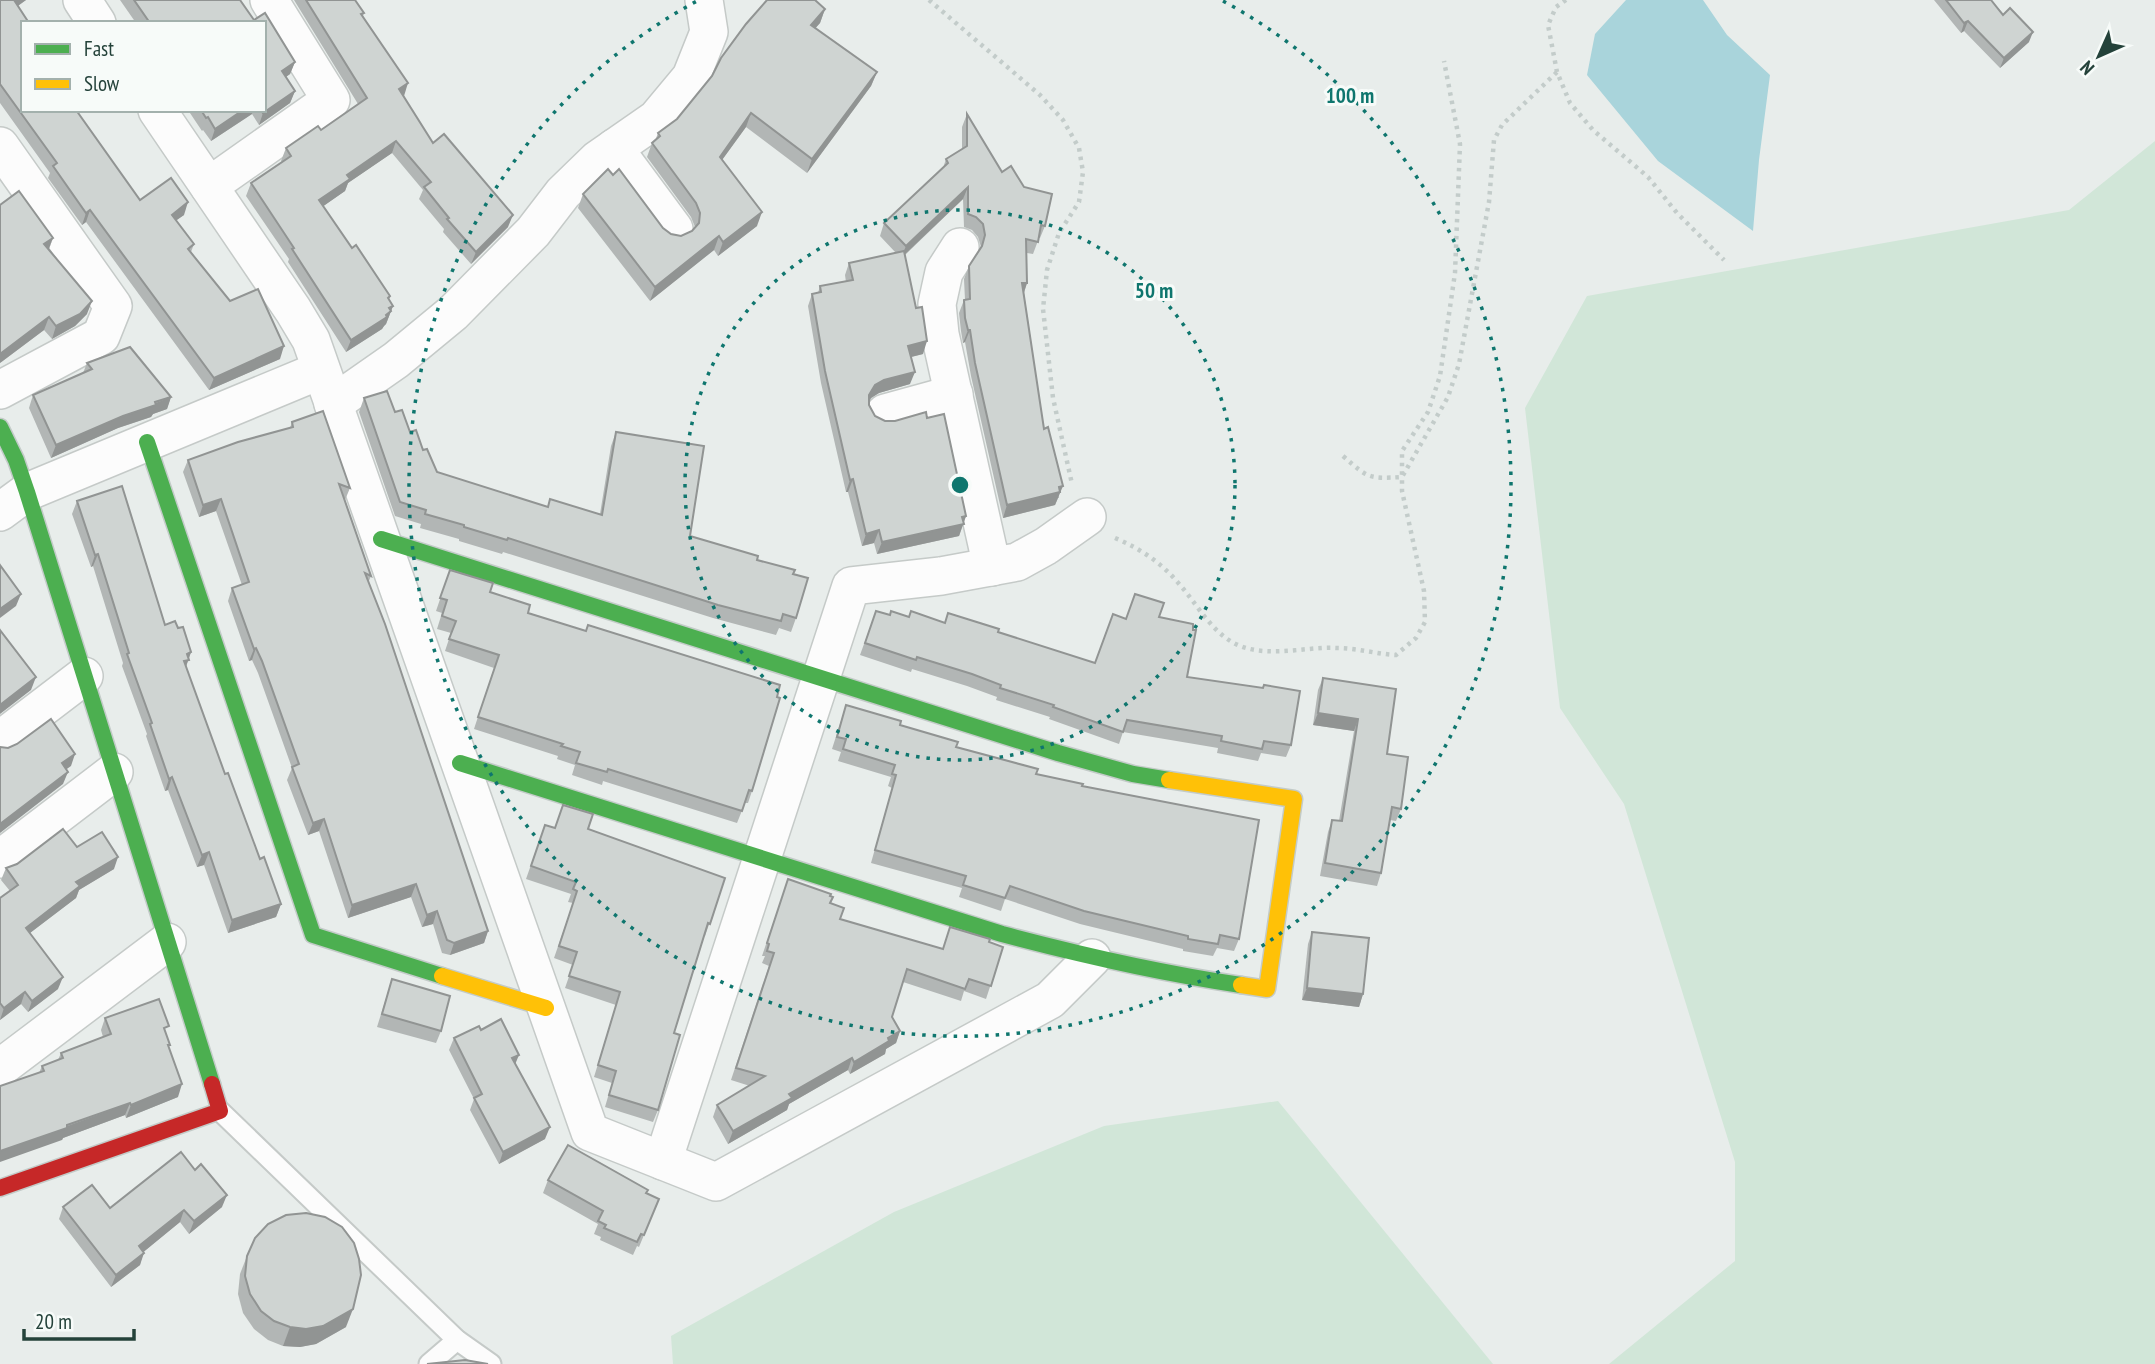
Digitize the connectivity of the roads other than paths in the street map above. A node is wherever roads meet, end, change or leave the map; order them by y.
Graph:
1 (82, 0) edge
2 (269, 0) edge
3 (708, 4) edge
4 (96, 21) edge
5 (158, 112) edge
6 (0, 146) edge
7 (614, 148) junction
8 (209, 186) junction
9 (674, 229) dead end
10 (960, 247) dead end
11 (321, 370) junction
12 (0, 390) edge
13 (954, 394) junction
14 (333, 404) junction
15 (885, 413) dead end
16 (0, 427) edge
17 (147, 442) junction
18 (14, 502) edge
19 (1087, 517) road end
20 (381, 539) junction
21 (992, 566) junction
22 (84, 676) junction
23 (821, 679) junction
24 (0, 740) edge
25 (460, 763) junction
26 (114, 772) junction
27 (762, 858) junction
28 (0, 859) edge
29 (167, 942) junction
30 (1093, 958) junction
31 (547, 1009) junction
32 (0, 1068) edge
33 (220, 1111) junction
34 (663, 1161) junction
35 (0, 1188) edge
36 (457, 1340) junction
37 (429, 1364) edge
38 (491, 1364) edge

1 - 4 street
2 - 8 street
3 - 7 street
5 - 8 street
6 - 12 street
7 - 9 street
7 - 14 street
8 - 11 street
10 - 13 street
11 - 14 street
11 - 17 street
13 - 15 street
13 - 21 street
14 - 20 street
16 - 18 street
17 - 18 street
17 - 31 street
18 - 22 street
19 - 21 street
20 - 23 street
20 - 25 street
21 - 23 street
22 - 24 street
22 - 26 street
23 - 27 street
23 - 30 street
25 - 27 street
25 - 31 street
26 - 28 street
26 - 29 street
27 - 30 street
27 - 34 street
29 - 32 street
29 - 33 street
30 - 34 street
31 - 34 street
33 - 35 street
33 - 36 lane
36 - 37 lane
36 - 38 lane

